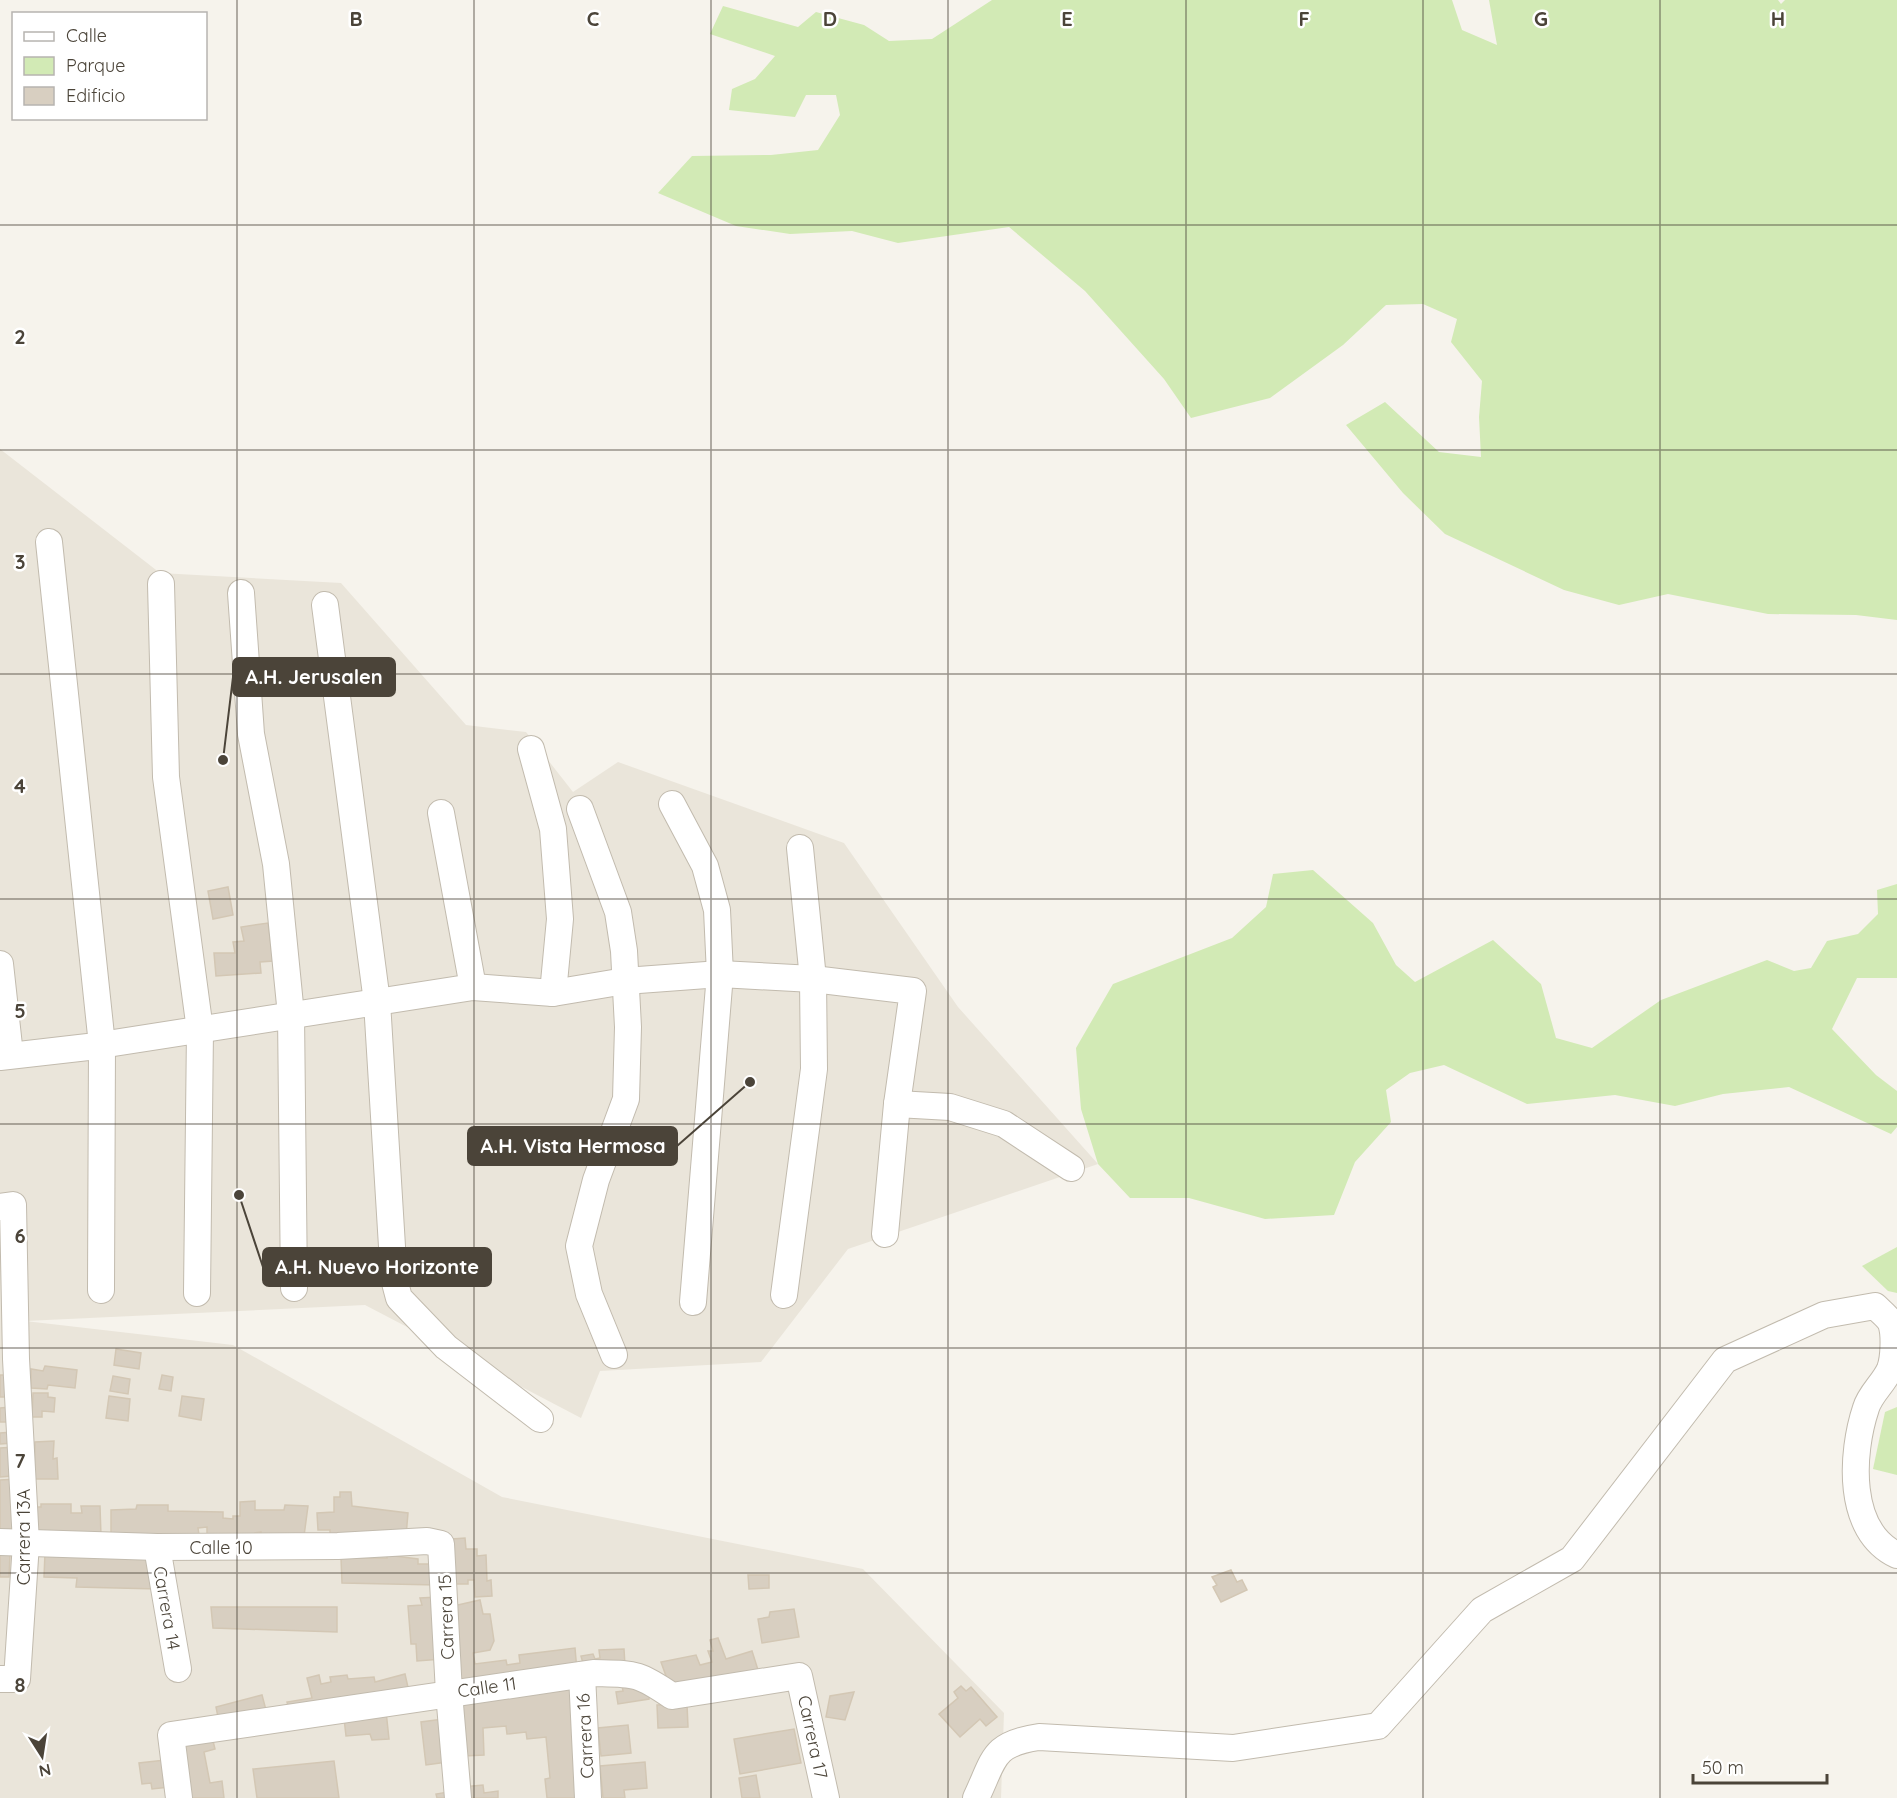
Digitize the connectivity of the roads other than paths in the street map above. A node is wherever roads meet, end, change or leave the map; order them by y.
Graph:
1 (49, 542) dead end
2 (161, 584) dead end
3 (241, 593) dead end
4 (325, 605) dead end
5 (531, 749) dead end
6 (672, 804) dead end
7 (580, 809) dead end
8 (441, 813) dead end
9 (800, 848) dead end
10 (0, 964) edge
11 (720, 974) junction
12 (813, 979) junction
13 (625, 981) junction
14 (473, 987) junction
15 (553, 993) junction
16 (377, 1002) junction
17 (291, 1015) junction
18 (200, 1029) junction
19 (102, 1045) junction
20 (5, 1056) edge
21 (897, 1104) junction
22 (1071, 1168) dead end
23 (0, 1207) edge
24 (885, 1234) dead end
25 (294, 1288) dead end
26 (101, 1290) dead end
27 (197, 1293) dead end
28 (784, 1295) dead end
29 (693, 1302) dead end
30 (614, 1355) dead end
31 (8, 1359) edge
32 (540, 1419) dead end
33 (0, 1542) edge
34 (26, 1543) junction
35 (441, 1544) joint
36 (157, 1547) junction
37 (1897, 1555) edge
38 (178, 1669) dead end
39 (582, 1675) junction
40 (799, 1676) joint
41 (8, 1679) edge
42 (448, 1693) junction
43 (179, 1798) edge
44 (458, 1798) edge
45 (588, 1798) edge
46 (826, 1798) edge
47 (976, 1798) edge

1 - 19 street
2 - 18 street
3 - 17 street
4 - 16 street
5 - 15 street
6 - 11 street
7 - 13 street
8 - 14 street
9 - 12 street
10 - 20 street
11 - 12 street
11 - 13 street
11 - 29 street
12 - 21 street
12 - 28 street
13 - 15 street
13 - 30 street
14 - 15 street
14 - 16 street
16 - 17 street
16 - 32 street
17 - 18 street
17 - 25 street
18 - 19 street
18 - 27 street
19 - 20 street
19 - 26 street
21 - 22 street
21 - 24 street
23 - 31 street, Carrera 13A
31 - 34 street, Carrera 13A
33 - 34 street, Calle 10
34 - 36 street, Calle 10
34 - 41 street, Carrera 13A
35 - 36 street, Calle 10
35 - 42 street, Carrera 15
36 - 38 street, Carrera 14
37 - 47 street
39 - 40 street, Calle 11
39 - 42 street, Calle 11
39 - 45 street, Carrera 16
40 - 46 street, Carrera 17
42 - 43 street, Calle 11
42 - 44 street, Carrera 15

